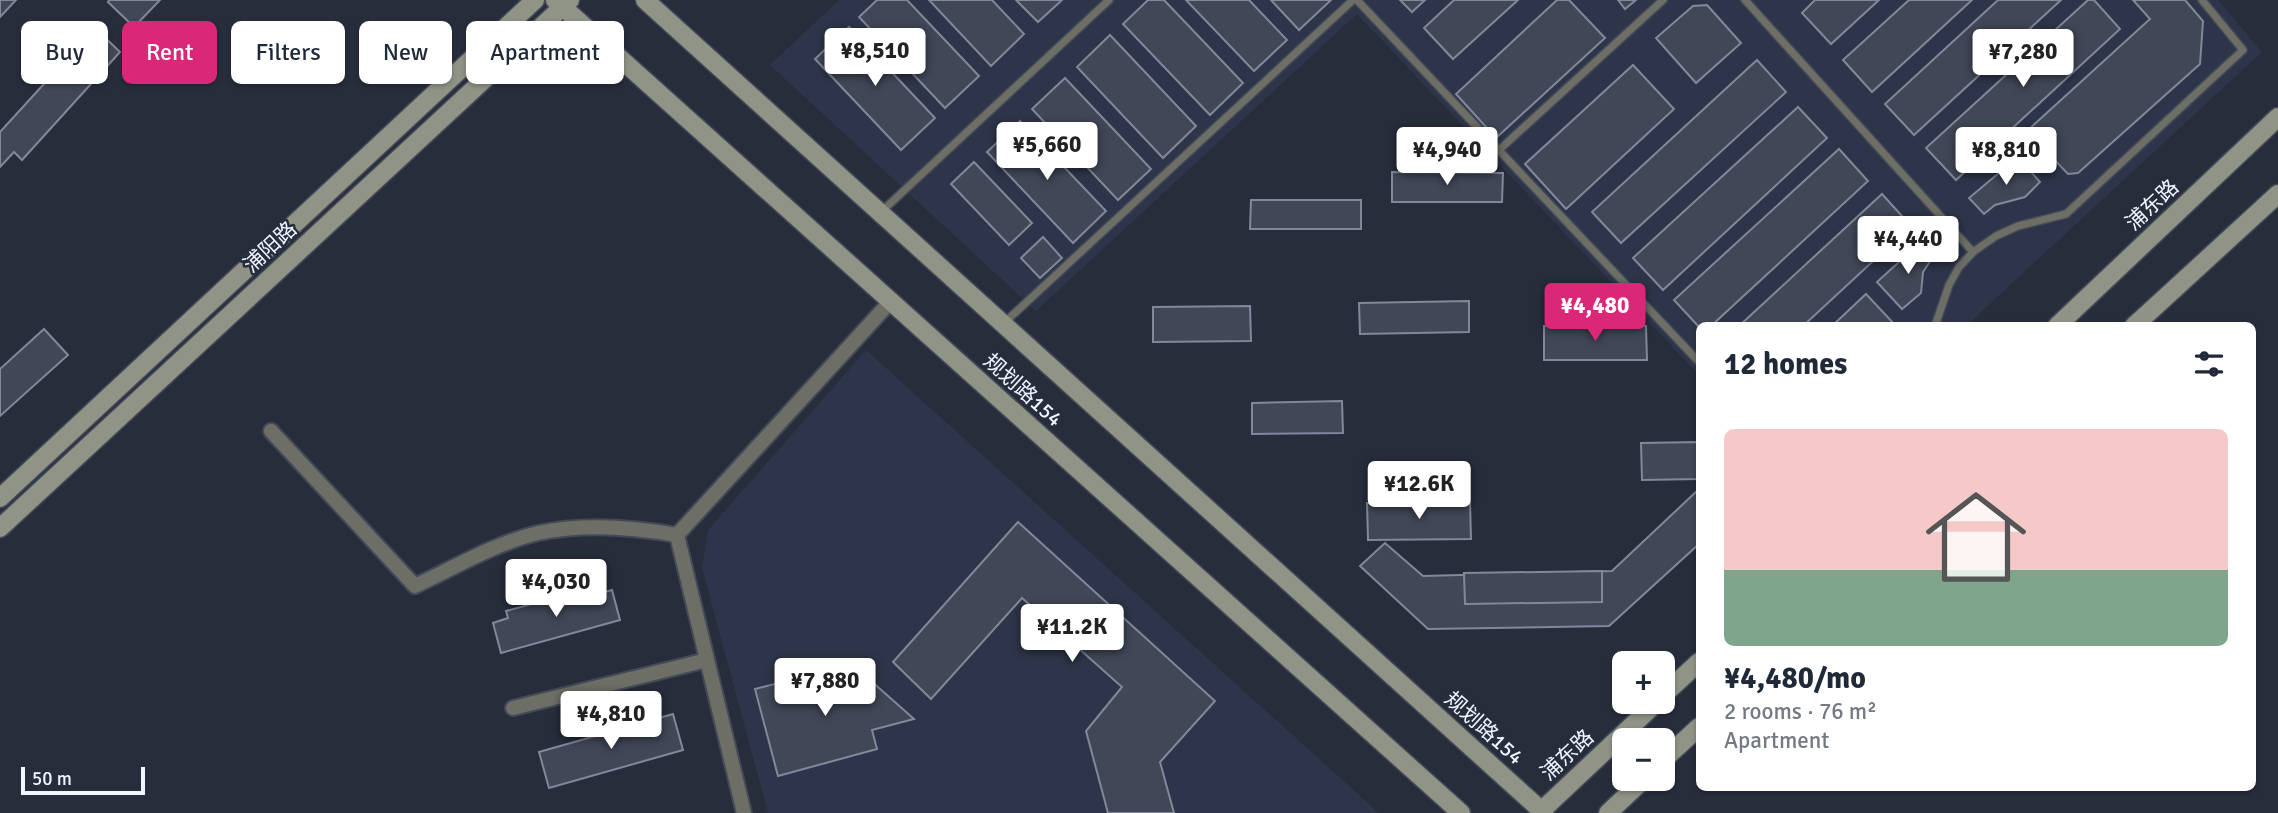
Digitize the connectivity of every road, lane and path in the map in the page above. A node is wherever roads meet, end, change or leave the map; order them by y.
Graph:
1 (536, 0) edge
2 (645, 0) edge
3 (1109, 0) edge
4 (1355, 0) edge
5 (1663, 0) edge
6 (1745, 0) edge
7 (2202, 0) edge
8 (563, 2) edge
9 (2278, 117) edge
10 (1499, 150) junction
11 (2278, 194) edge
12 (880, 213) junction
13 (1973, 252) junction
14 (891, 301) junction
15 (1936, 322) edge
16 (2061, 322) edge
17 (2138, 322) edge
18 (1003, 324) junction
19 (1696, 359) edge
20 (271, 431) dead end
21 (0, 498) edge
22 (0, 528) edge
23 (677, 535) junction
24 (707, 660) junction
25 (1696, 665) edge
26 (1675, 684) edge
27 (513, 708) dead end
28 (1644, 714) edge
29 (1696, 730) edge
30 (1675, 749) edge
31 (1631, 791) edge
32 (1541, 812) edge
33 (744, 813) edge
34 (1461, 813) edge
35 (1608, 813) edge

1 - 21 main road, 浦阳路
2 - 12 main road, 规划路154
3 - 12 lane
4 - 10 lane
4 - 18 lane
5 - 10 lane
6 - 13 lane
7 - 13 lane
8 - 14 main road, 规划路154
8 - 22 main road, 浦阳路
9 - 16 main road, 浦东路
10 - 19 lane
11 - 17 main road
12 - 18 main road, 规划路154
13 - 15 lane
14 - 23 street
14 - 34 main road, 规划路154
18 - 32 main road, 规划路154
20 - 23 street
23 - 24 street
24 - 27 street
24 - 33 street
25 - 26 main road
28 - 32 main road, 浦东路
29 - 30 main road
31 - 35 main road

